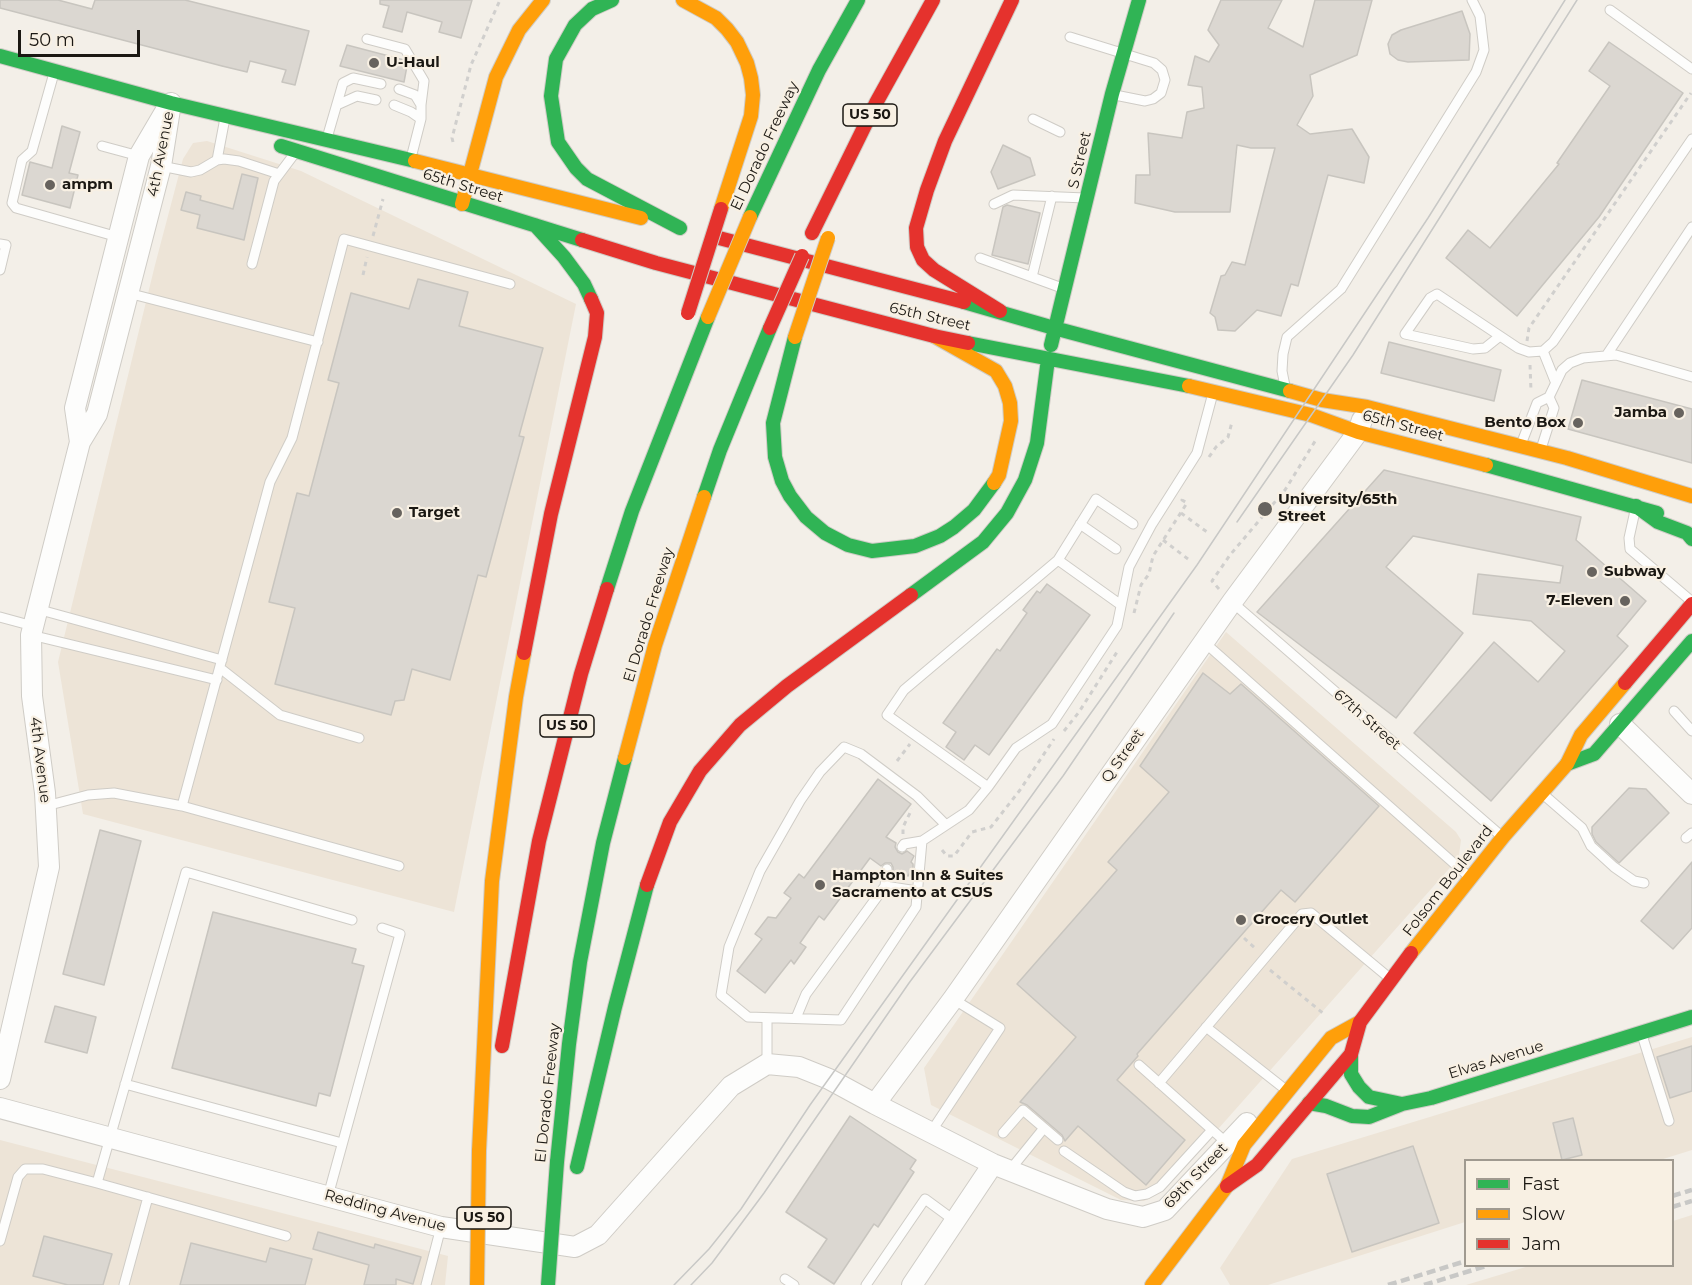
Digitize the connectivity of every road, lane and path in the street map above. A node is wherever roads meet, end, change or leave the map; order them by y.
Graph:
1 (543, 0) edge
2 (612, 0) edge
3 (683, 0) edge
4 (858, 0) edge
5 (933, 0) edge
6 (1012, 0) edge
7 (1139, 0) edge
8 (1472, 0) edge
9 (1610, 10) dead end
10 (1070, 37) dead end
11 (367, 39) dead end
12 (1123, 53) junction
13 (0, 56) edge
14 (1692, 69) edge
15 (55, 70) junction
16 (381, 84) dead end
17 (399, 89) dead end
18 (1691, 93) edge
19 (1112, 94) junction
20 (376, 100) dead end
21 (171, 103) junction
22 (876, 103) junction
23 (337, 105) junction
24 (394, 105) dead end
25 (421, 105) junction
26 (421, 118) junction
27 (1033, 119) dead end
28 (224, 121) junction
29 (1060, 132) dead end
30 (1692, 139) edge
31 (327, 140) junction
32 (102, 146) dead end
33 (296, 151) junction
34 (139, 156) junction
35 (217, 160) junction
36 (410, 160) junction
37 (161, 166) junction
38 (279, 174) junction
39 (469, 174) junction
40 (1052, 196) junction
41 (1088, 198) junction
42 (462, 204) junction
43 (994, 204) dead end
44 (535, 225) junction
45 (1692, 227) edge
46 (692, 231) junction
47 (118, 237) junction
48 (0, 244) edge
49 (980, 258) dead end
50 (252, 264) dead end
51 (0, 270) edge
52 (1032, 277) junction
53 (510, 284) dead end
54 (1065, 289) junction
55 (128, 293) junction
56 (1000, 311) junction
57 (687, 319) dead end
58 (1054, 328) junction
59 (934, 336) junction
60 (1500, 336) junction
61 (318, 342) junction
62 (1543, 351) junction
63 (1529, 352) junction
64 (1606, 356) junction
65 (678, 357) dead end
66 (1048, 359) junction
67 (1692, 377) edge
68 (1555, 381) junction
69 (1286, 389) junction
70 (1214, 392) junction
71 (1531, 394) dead end
72 (1549, 397) junction
73 (1367, 406) junction
74 (1325, 420) junction
75 (1358, 432) junction
76 (80, 442) junction
77 (657, 444) junction
78 (1520, 446) junction
79 (1540, 452) junction
80 (1692, 496) edge
81 (1636, 506) junction
82 (1180, 513) dead end
83 (1080, 524) junction
84 (1133, 524) dead end
85 (1692, 524) edge
86 (1207, 531) dead end
87 (1692, 539) edge
88 (1163, 540) dead end
89 (1116, 549) dead end
90 (1188, 559) dead end
91 (1058, 560) junction
92 (1215, 584) dead end
93 (1232, 602) junction
94 (1692, 603) edge
95 (1121, 605) junction
96 (0, 617) edge
97 (34, 624) junction
98 (1204, 642) junction
99 (1692, 642) edge
100 (221, 664) junction
101 (217, 680) junction
102 (1674, 711) dead end
103 (1620, 724) junction
104 (1692, 730) edge
105 (359, 738) dead end
106 (911, 742) dead end
107 (897, 761) dead end
108 (1567, 764) junction
109 (988, 787) junction
110 (1692, 792) edge
111 (1542, 793) junction
112 (911, 799) dead end
113 (46, 806) junction
114 (182, 806) junction
115 (946, 825) junction
116 (903, 835) dead end
117 (1503, 837) junction
118 (922, 841) junction
119 (902, 847) dead end
120 (399, 866) dead end
121 (886, 869) dead end
122 (1471, 879) junction
123 (1644, 884) dead end
124 (885, 886) junction
125 (917, 891) junction
126 (351, 920) dead end
127 (382, 928) dead end
128 (1244, 938) dead end
129 (1263, 960) junction
130 (1391, 979) junction
131 (953, 999) junction
132 (1324, 1014) dead end
133 (1692, 1017) edge
134 (767, 1018) junction
135 (796, 1018) junction
136 (1360, 1022) junction
137 (1206, 1027) junction
138 (1642, 1033) junction
139 (1331, 1038) junction
140 (1351, 1054) junction
141 (500, 1062) dead end
142 (767, 1064) junction
143 (1139, 1065) dead end
144 (0, 1079) edge
145 (1159, 1083) junction
146 (125, 1084) junction
147 (1281, 1086) junction
148 (495, 1095) dead end
149 (1309, 1103) junction
150 (875, 1104) junction
151 (1402, 1104) junction
152 (0, 1108) edge
153 (1670, 1122) dead end
154 (1044, 1128) junction
155 (1212, 1130) junction
156 (931, 1132) junction
157 (1003, 1133) dead end
158 (110, 1137) junction
159 (1058, 1140) dead end
160 (342, 1143) junction
161 (1228, 1143) junction
162 (484, 1151) junction
163 (1064, 1151) dead end
164 (1002, 1167) junction
165 (576, 1173) dead end
166 (97, 1183) junction
167 (1227, 1185) junction
168 (328, 1196) junction
169 (148, 1197) junction
170 (568, 1214) dead end
171 (955, 1221) junction
172 (441, 1227) junction
173 (286, 1236) dead end
174 (0, 1241) edge
175 (784, 1279) dead end
176 (124, 1285) edge
177 (426, 1285) edge
178 (478, 1285) edge
179 (548, 1285) edge
180 (554, 1285) edge
181 (794, 1285) edge
182 (866, 1285) edge
183 (912, 1285) edge
184 (1152, 1285) edge

1 - 39 main road
2 - 46 main road
3 - 57 main road, bridge
4 - 77 main road, El Dorado Freeway / US 50, bridge
5 - 22 main road, El Dorado Freeway / US 50
6 - 56 main road
7 - 12 main road, S Street
8 - 69 lane
9 - 14 lane
10 - 12 lane
11 - 25 lane
12 - 19 main road, S Street
12 - 19 lane
13 - 15 main road, 65th Street
15 - 21 main road, 65th Street
15 - 47 lane
16 - 23 lane
17 - 25 lane
18 - 63 path
19 - 41 main road, S Street
20 - 23 lane
21 - 28 main road, 65th Street
21 - 34 street, 4th Avenue
21 - 37 street, 4th Avenue
22 - 59 main road, bridge
22 - 179 main road, El Dorado Freeway / US 50, bridge
23 - 31 lane
24 - 26 lane
25 - 26 lane
26 - 36 lane
27 - 29 lane
28 - 31 main road, 65th Street
28 - 33 main road, 65th Street
28 - 35 lane
30 - 62 lane
31 - 36 main road, 65th Street
32 - 34 lane
33 - 38 lane
33 - 42 main road, 65th Street
34 - 47 street, 4th Avenue
35 - 37 lane
35 - 38 lane
36 - 39 main road, 65th Street
37 - 55 street, 4th Avenue
38 - 50 lane
39 - 42 main road
39 - 46 main road, 65th Street
40 - 41 lane
40 - 43 lane
40 - 52 lane
41 - 54 main road, S Street
42 - 44 main road, 65th Street
44 - 59 main road, 65th Street
44 - 162 main road
45 - 64 lane
46 - 56 main road, 65th Street
47 - 76 street, 4th Avenue
48 - 51 lane
49 - 52 lane
52 - 54 lane
53 - 61 lane
54 - 58 main road, S Street
55 - 61 lane
55 - 76 street, 4th Avenue
56 - 58 main road, 65th Street
58 - 66 main road, S Street
58 - 69 main road, 65th Street
59 - 66 main road, 65th Street
60 - 60 lane
60 - 63 lane
61 - 100 lane
62 - 63 lane
62 - 68 lane
63 - 71 path
64 - 67 lane
64 - 68 lane
65 - 77 main road
66 - 70 main road, 65th Street
66 - 165 main road, S Street
68 - 72 lane
69 - 73 main road, 65th Street
70 - 74 main road, 65th Street
70 - 95 lane
72 - 78 lane
72 - 79 lane
73 - 75 street, Q Street
73 - 78 main road, 65th Street
74 - 75 main road, 65th Street
74 - 92 path
75 - 81 main road, 65th Street
75 - 93 street, Q Street
76 - 97 street, 4th Avenue
77 - 141 main road, El Dorado Freeway / US 50
78 - 79 main road, 65th Street
79 - 80 main road, 65th Street
81 - 85 main road, 65th Street
81 - 87 main road
81 - 94 lane
82 - 86 path
83 - 84 lane
83 - 89 lane
83 - 91 lane
88 - 90 path
91 - 95 lane
91 - 109 lane
93 - 98 street, Q Street
93 - 117 lane, 67th Street
94 - 108 main road, Folsom Boulevard
95 - 109 lane
96 - 97 lane
97 - 100 lane
97 - 101 lane
97 - 113 street, 4th Avenue
98 - 122 lane
98 - 131 street, Q Street
99 - 103 main road, Folsom Boulevard
100 - 101 lane
100 - 105 lane
101 - 114 lane
102 - 104 lane
103 - 108 main road, Folsom Boulevard
103 - 110 street
106 - 107 path
108 - 111 main road, Folsom Boulevard
109 - 115 lane
111 - 117 main road, Folsom Boulevard
111 - 123 lane
112 - 116 path
113 - 114 lane
113 - 144 street, 4th Avenue
114 - 120 lane
115 - 118 lane
115 - 134 lane
117 - 122 main road, Folsom Boulevard
118 - 119 lane
118 - 125 lane
121 - 124 lane
122 - 130 main road, Folsom Boulevard
124 - 125 lane
124 - 135 lane
125 - 135 lane
126 - 146 lane
127 - 160 lane
128 - 129 path
129 - 130 lane
129 - 132 path
129 - 137 lane
130 - 136 main road, Folsom Boulevard
131 - 150 street, Q Street
131 - 156 lane
133 - 138 main road, Elvas Avenue
134 - 135 lane
134 - 142 lane
136 - 139 main road, Folsom Boulevard
136 - 140 main road, Folsom Boulevard
137 - 145 lane
137 - 147 lane
138 - 151 main road, Elvas Avenue
138 - 153 lane
139 - 147 street, 69th Street
139 - 167 main road, Folsom Boulevard
140 - 149 main road, Folsom Boulevard
140 - 151 main road
142 - 150 street
142 - 172 street, Redding Avenue
143 - 145 lane
145 - 155 lane
146 - 158 lane
146 - 160 lane
147 - 161 street, 69th Street
148 - 162 main road
149 - 151 main road, Elvas Avenue
149 - 167 main road, Folsom Boulevard
150 - 156 street, 69th Street
152 - 158 street, Redding Avenue
154 - 157 lane
154 - 159 lane
154 - 164 lane
155 - 161 lane
155 - 163 lane
156 - 164 street, 69th Street
158 - 166 lane
158 - 168 street, Redding Avenue
160 - 168 lane
161 - 164 street, 69th Street
162 - 178 main road, bridge
164 - 171 street
166 - 169 lane
166 - 174 lane
167 - 184 main road, Folsom Boulevard
168 - 172 street, Redding Avenue
169 - 173 lane
169 - 176 lane
170 - 180 main road
171 - 182 lane
171 - 183 street
172 - 177 lane
175 - 181 lane

